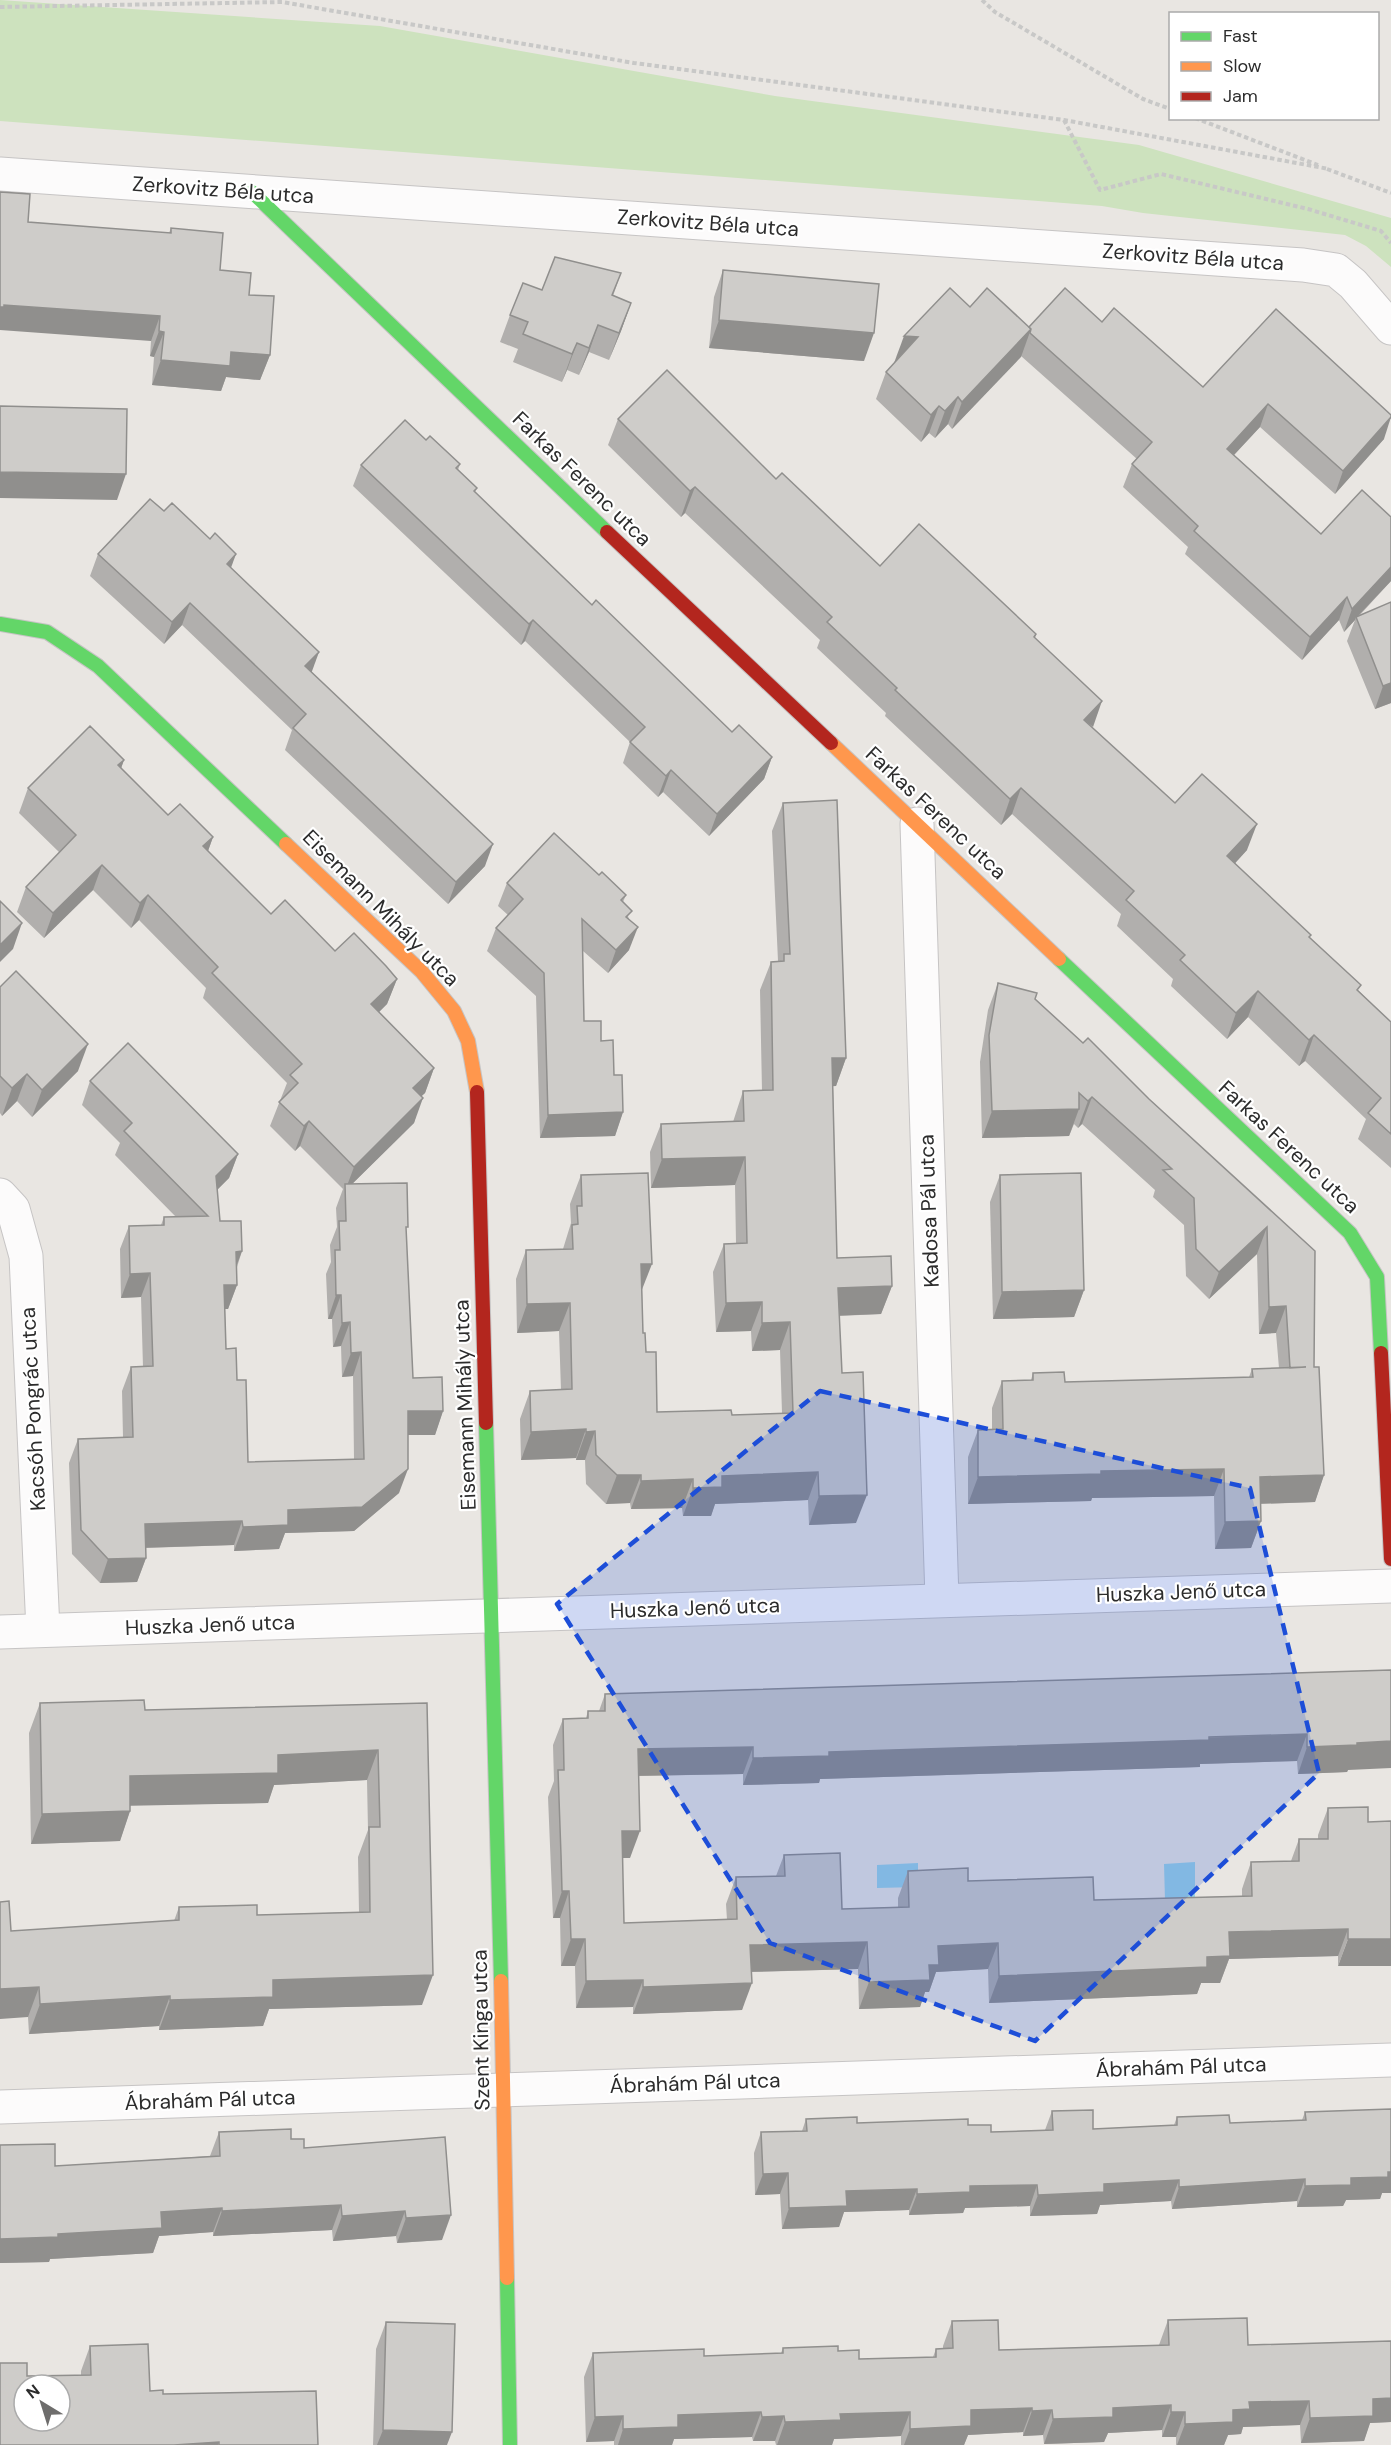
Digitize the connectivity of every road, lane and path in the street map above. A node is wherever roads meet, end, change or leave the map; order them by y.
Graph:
1 (982, 0) edge
2 (0, 7) edge
3 (1169, 109) edge
4 (1064, 120) junction
5 (1200, 120) edge
6 (1329, 169) junction
7 (0, 174) edge
8 (252, 192) junction
9 (1391, 193) edge
10 (1391, 243) edge
11 (1391, 328) edge
12 (0, 624) edge
13 (917, 824) junction
14 (0, 1195) edge
15 (1391, 1559) edge
16 (1391, 1586) edge
17 (942, 1599) junction
18 (491, 1615) junction
19 (43, 1630) junction
20 (0, 1632) edge
21 (1391, 2060) edge
22 (504, 2090) junction
23 (0, 2107) edge
24 (510, 2445) edge

1 - 3 path
2 - 4 path
4 - 6 path
4 - 10 path
5 - 6 path
6 - 9 path
7 - 8 street, Zerkovitz Béla utca
8 - 11 street, Zerkovitz Béla utca
8 - 13 street, Farkas Ferenc utca
12 - 18 street, Eisemann Mihály utca
13 - 15 street, Farkas Ferenc utca
13 - 17 street, Kadosa Pál utca
14 - 19 street, Kacsóh Pongrác utca
16 - 17 street, Huszka Jenő utca
17 - 18 street, Huszka Jenő utca
18 - 19 street, Huszka Jenő utca
18 - 22 street, Szent Kinga utca
19 - 20 street, Huszka Jenő utca
21 - 22 street, Ábrahám Pál utca
22 - 23 street, Ábrahám Pál utca
22 - 24 street, Szent Kinga utca

